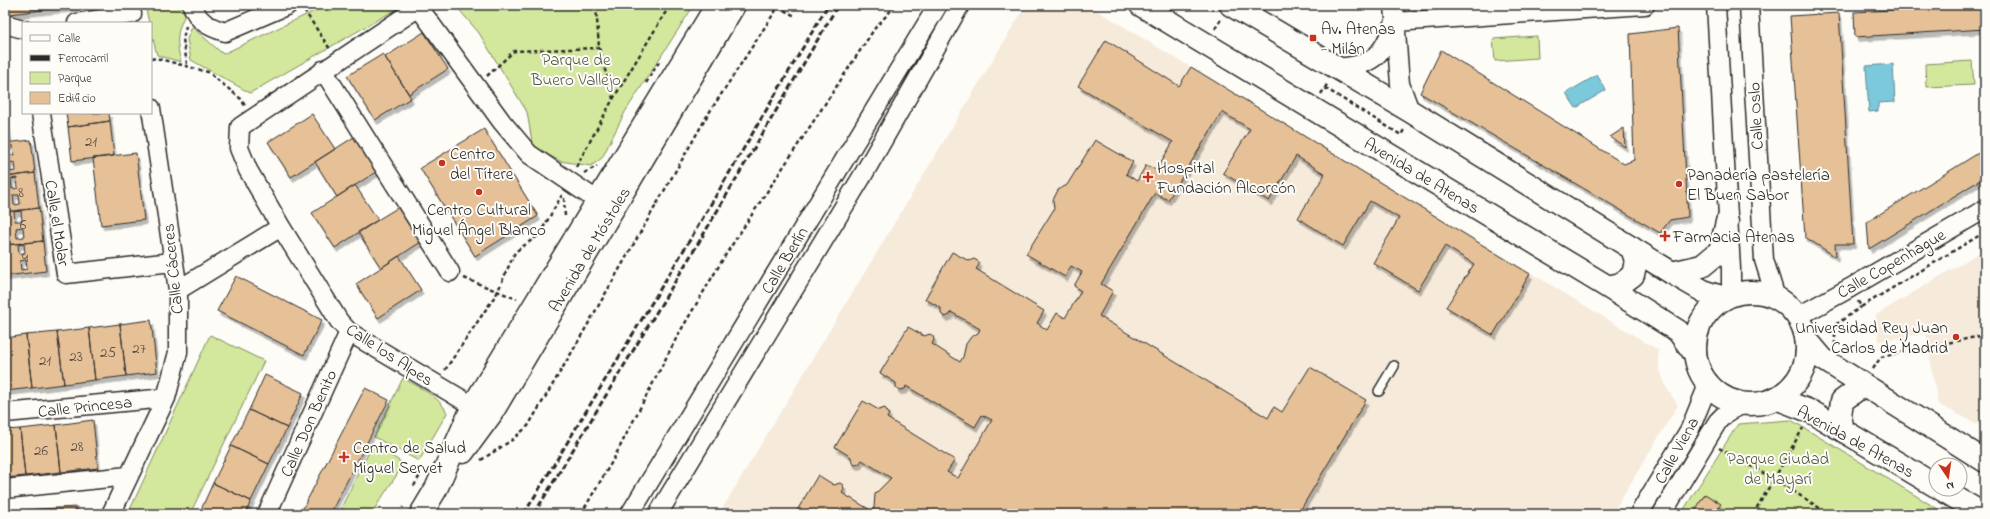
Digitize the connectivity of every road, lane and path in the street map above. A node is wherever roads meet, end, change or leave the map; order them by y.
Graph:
1 (288, 5) edge
2 (301, 5) edge
3 (596, 5) edge
4 (670, 5) edge
5 (717, 5) edge
6 (734, 5) edge
7 (896, 5) edge
8 (938, 5) edge
9 (960, 5) edge
10 (1141, 5) edge
11 (1644, 5) edge
12 (1716, 5) edge
13 (1749, 5) edge
14 (418, 6) edge
15 (194, 10) edge
16 (1227, 10) edge
17 (1394, 13) edge
18 (132, 14) edge
19 (795, 16) dead end
20 (83, 22) edge
21 (5, 24) edge
22 (22, 29) edge
23 (1213, 32) dead end
24 (326, 43) dead end
25 (599, 48) junction
26 (152, 58) edge
27 (187, 65) junction
28 (1336, 68) junction
29 (323, 70) junction
30 (475, 85) junction
31 (1325, 88) dead end
32 (613, 99) junction
33 (1412, 112) junction
34 (41, 114) edge
35 (152, 114) edge
36 (252, 118) junction
37 (569, 181) junction
38 (598, 201) junction
39 (1985, 209) edge
40 (1727, 222) junction
41 (281, 227) junction
42 (1985, 232) edge
43 (1632, 248) junction
44 (172, 262) junction
45 (450, 272) joint
46 (1672, 273) junction
47 (1608, 287) junction
48 (1850, 288) junction
49 (178, 290) junction
50 (497, 291) junction
51 (1728, 297) junction
52 (1776, 298) junction
53 (535, 305) junction
54 (1862, 307) junction
55 (1797, 316) junction
56 (349, 332) junction
57 (1985, 335) edge
58 (1806, 339) junction
59 (1840, 349) dead end
60 (1695, 354) junction
61 (1394, 366) dead end
62 (1865, 376) junction
63 (436, 384) junction
64 (1708, 385) junction
65 (1379, 391) dead end
66 (166, 398) junction
67 (1776, 398) junction
68 (1746, 403) junction
69 (474, 406) junction
70 (5, 413) edge
71 (1803, 427) dead end
72 (1843, 430) junction
73 (1706, 440) junction
74 (480, 460) dead end
75 (1985, 461) edge
76 (128, 476) junction
77 (1774, 479) junction
78 (1928, 481) edge
79 (5, 489) edge
80 (436, 489) junction
81 (1954, 497) edge
82 (111, 514) edge
83 (267, 514) edge
84 (421, 514) edge
85 (581, 514) edge
86 (630, 514) edge
87 (658, 514) edge
88 (1639, 514) edge
89 (1662, 514) edge
90 (1753, 514) edge
91 (1829, 514) edge
92 (1983, 514) edge

1 - 15 street
2 - 24 path
3 - 25 path
4 - 32 path
5 - 38 street, Avenida de Móstoles
6 - 80 street, Avenida de Móstoles
7 - 85 path
8 - 86 street, Calle Berlín
9 - 87 street, Calle Berlín
10 - 47 street, Avenida de Atenas
11 - 17 street
12 - 40 street, Calle Oslo
13 - 52 street, Calle Oslo
14 - 29 street, Calle los Alpes
14 - 30 street
15 - 27 path
16 - 23 path
16 - 28 street
17 - 28 street
17 - 33 street
18 - 20 street
19 - 74 path
21 - 22 street
25 - 30 path
25 - 32 path
26 - 27 path
27 - 36 path
28 - 33 street
29 - 36 street, Calle los Alpes
29 - 45 street
30 - 37 street
31 - 33 path
32 - 37 path
33 - 43 street
34 - 44 street, Calle el Molar
35 - 44 street, Calle Cáceres
36 - 41 street, Calle los Alpes
37 - 38 street
37 - 50 path
38 - 53 street, Avenida de Móstoles
39 - 48 street, Calle Copenhague
40 - 46 street
40 - 51 street, Calle Oslo
41 - 49 street
41 - 56 street, Calle los Alpes
42 - 54 path
43 - 46 street
43 - 47 street
44 - 49 street, Calle Cáceres
45 - 50 path
46 - 51 street
47 - 60 street, Avenida de Atenas
48 - 54 path
48 - 55 street, Calle Copenhague
49 - 66 street, Calle Cáceres
50 - 53 path
50 - 63 path
51 - 52 street
51 - 60 street
52 - 55 street
53 - 69 street, Avenida de Móstoles
54 - 59 path
55 - 58 street
56 - 63 street, Calle los Alpes
56 - 83 street, Calle Don Benito
57 - 62 path
58 - 62 street
58 - 67 street
60 - 64 street
61 - 65 lane
62 - 72 street
62 - 75 street
63 - 69 street, Calle los Alpes
64 - 68 street
64 - 88 street, Calle Viena
66 - 70 street, Calle Princesa
66 - 76 street, Calle Cáceres
67 - 68 street
67 - 72 street, Avenida de Atenas
68 - 73 street, Calle Viena
69 - 80 street, Avenida de Móstoles
71 - 77 path
72 - 78 street, Avenida de Atenas
73 - 77 path
73 - 89 street, Calle Viena
76 - 79 street
76 - 82 street, Calle Cáceres
77 - 90 path
77 - 91 path
80 - 84 street, Avenida de Móstoles
81 - 92 street

